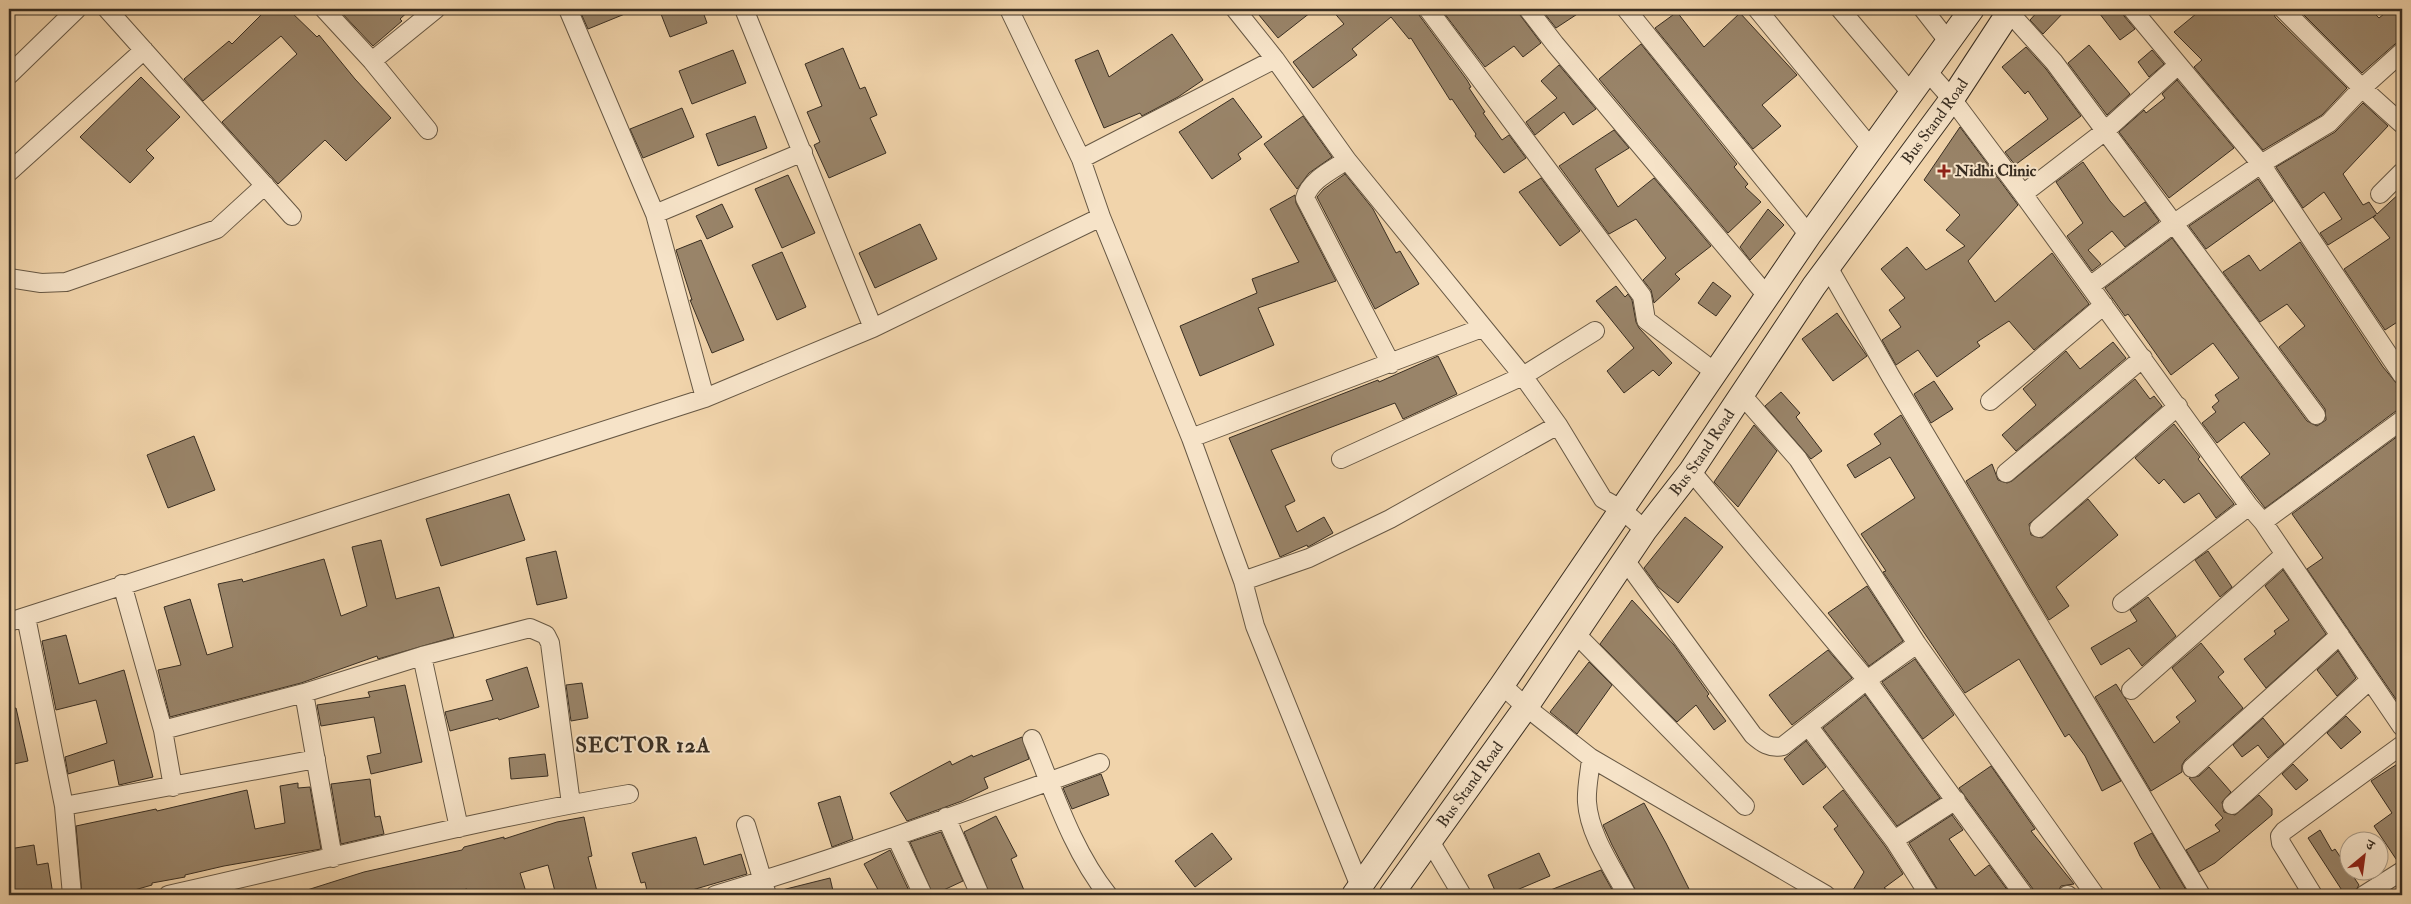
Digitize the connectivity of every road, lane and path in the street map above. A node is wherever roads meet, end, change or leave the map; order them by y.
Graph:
1 (78, 9) edge
2 (108, 9) edge
3 (324, 9) edge
4 (436, 9) edge
5 (568, 9) edge
6 (744, 9) edge
7 (1009, 9) edge
8 (1235, 9) edge
9 (1428, 9) edge
10 (1528, 9) edge
11 (1626, 9) edge
12 (1757, 9) edge
13 (1840, 9) edge
14 (1923, 9) edge
15 (1972, 9) edge
16 (2132, 9) edge
17 (2283, 9) edge
18 (2010, 10) edge
19 (1948, 41) junction
20 (144, 50) junction
21 (2402, 52) edge
22 (1275, 59) junction
23 (372, 61) junction
24 (2178, 65) junction
25 (1928, 72) junction
26 (9, 75) edge
27 (2362, 88) junction
28 (1912, 94) junction
29 (1952, 99) junction
30 (2402, 124) edge
31 (428, 130) dead end
32 (2105, 131) junction
33 (1871, 148) junction
34 (803, 152) junction
35 (1080, 159) junction
36 (1347, 160) junction
37 (2261, 164) junction
38 (9, 172) edge
39 (2402, 172) edge
40 (265, 185) junction
41 (2023, 194) junction
42 (2380, 194) dead end
43 (655, 214) junction
44 (292, 216) dead end
45 (1101, 217) junction
46 (2173, 224) junction
47 (1809, 235) junction
48 (1789, 264) junction
49 (1828, 267) junction
50 (9, 278) edge
51 (1814, 286) junction
52 (2090, 286) junction
53 (1767, 296) junction
54 (2104, 305) junction
55 (874, 328) junction
56 (1482, 328) junction
57 (1595, 331) dead end
58 (2143, 358) junction
59 (1391, 364) junction
60 (1716, 373) junction
61 (2402, 374) edge
62 (1522, 376) junction
63 (1742, 395) junction
64 (705, 398) junction
65 (1990, 401) dead end
66 (2178, 406) junction
67 (2316, 415) dead end
68 (2402, 420) edge
69 (1558, 425) junction
70 (1191, 438) junction
71 (1341, 459) dead end
72 (1692, 471) junction
73 (2006, 473) dead end
74 (2249, 506) junction
75 (1621, 509) junction
76 (2263, 522) junction
77 (2039, 528) dead end
78 (1645, 530) junction
79 (2284, 555) junction
80 (1626, 560) junction
81 (1243, 581) junction
82 (122, 584) junction
83 (2122, 603) dead end
84 (26, 617) junction
85 (9, 622) edge
86 (1575, 632) junction
87 (2340, 635) junction
88 (1917, 644) junction
89 (422, 656) junction
90 (1867, 680) junction
91 (2370, 680) junction
92 (1502, 685) junction
93 (2131, 690) dead end
94 (304, 693) junction
95 (1526, 707) junction
96 (1810, 727) junction
97 (2402, 727) edge
98 (163, 730) junction
99 (1032, 739) dead end
100 (2402, 745) edge
101 (1591, 758) junction
102 (316, 759) junction
103 (1100, 763) dead end
104 (2192, 768) dead end
105 (1050, 782) junction
106 (173, 787) junction
107 (629, 794) dead end
108 (1956, 800) junction
109 (571, 804) junction
110 (2232, 805) dead end
111 (64, 806) junction
112 (1745, 806) dead end
113 (946, 817) junction
114 (746, 825) dead end
115 (459, 828) junction
116 (896, 837) junction
117 (1894, 840) junction
118 (1430, 841) junction
119 (334, 858) junction
120 (2402, 871) edge
121 (765, 888) edge
122 (1359, 893) edge
123 (72, 895) edge
124 (168, 895) edge
125 (715, 895) edge
126 (923, 895) edge
127 (980, 895) edge
128 (1108, 895) edge
129 (1391, 895) edge
130 (1462, 895) edge
131 (1627, 895) edge
132 (1826, 895) edge
133 (1929, 895) edge
134 (2024, 895) edge
135 (2096, 895) edge
136 (2202, 895) edge
137 (2313, 895) edge
138 (2364, 895) edge

1 - 26 street
2 - 20 street
3 - 23 street
4 - 23 street
5 - 43 street
6 - 34 street
7 - 35 street
8 - 22 street
9 - 60 street
10 - 53 street
11 - 47 street
12 - 33 street
13 - 28 street
14 - 19 street
15 - 19 street, Bus Stand Road
16 - 24 street
17 - 27 street
18 - 29 street, Bus Stand Road
18 - 32 street
19 - 25 street, Bus Stand Road
20 - 38 street
20 - 40 street
21 - 27 street
22 - 35 street
22 - 36 street
23 - 31 street
24 - 32 street
24 - 37 street
25 - 28 street, Bus Stand Road
25 - 29 street
27 - 30 street
27 - 37 street
28 - 33 street, Bus Stand Road
29 - 41 street
29 - 49 street, Bus Stand Road
32 - 41 street
32 - 46 street
33 - 47 street, Bus Stand Road
34 - 43 street
34 - 55 street
35 - 45 street
36 - 56 street
36 - 59 street
37 - 46 street
37 - 61 street
39 - 42 street
40 - 44 street
40 - 50 street
41 - 52 street
43 - 64 street
45 - 55 street
45 - 70 street
46 - 52 street
46 - 67 street
47 - 48 street, Bus Stand Road
48 - 51 street
48 - 53 street, Bus Stand Road
49 - 51 street, Bus Stand Road
49 - 136 street
51 - 63 street, Bus Stand Road
52 - 54 street
53 - 60 street, Bus Stand Road
54 - 58 street
54 - 65 street
55 - 64 street
56 - 59 street
56 - 62 street
57 - 62 street
58 - 66 street
58 - 73 street
59 - 70 street
60 - 75 street, Bus Stand Road
62 - 69 street
62 - 71 street
63 - 72 street, Bus Stand Road
63 - 88 street
64 - 82 street
66 - 74 street
66 - 77 street
68 - 76 street
69 - 75 street
69 - 81 street
70 - 81 street
72 - 78 street, Bus Stand Road
72 - 90 street
74 - 76 street
74 - 83 street
75 - 78 street
75 - 92 street, Bus Stand Road
76 - 79 street
78 - 80 street, Bus Stand Road
79 - 87 street
79 - 93 street
80 - 86 street, Bus Stand Road
80 - 96 street
81 - 122 street
82 - 84 street
82 - 98 street
84 - 85 street
84 - 111 street
86 - 95 street, Bus Stand Road
86 - 112 street
87 - 91 street
87 - 104 street
88 - 90 street
88 - 135 street
89 - 94 street
89 - 109 street
89 - 115 street
90 - 96 street
90 - 108 street
91 - 97 street
91 - 110 street
92 - 95 street
92 - 122 street, Bus Stand Road
94 - 98 street
94 - 102 street
95 - 101 street
95 - 118 street, Bus Stand Road
96 - 117 street
98 - 106 street
99 - 105 street
100 - 137 street
101 - 131 street
101 - 132 street
102 - 106 street
102 - 119 street
103 - 105 street
105 - 113 street
105 - 128 street
106 - 111 street
107 - 109 street
108 - 117 street
108 - 134 street
109 - 115 street
111 - 123 street
113 - 116 street
113 - 127 street
114 - 121 street
115 - 119 street
116 - 121 street
116 - 126 street
117 - 133 street
118 - 129 street, Bus Stand Road
118 - 130 street
119 - 124 street
120 - 138 street
121 - 125 street

